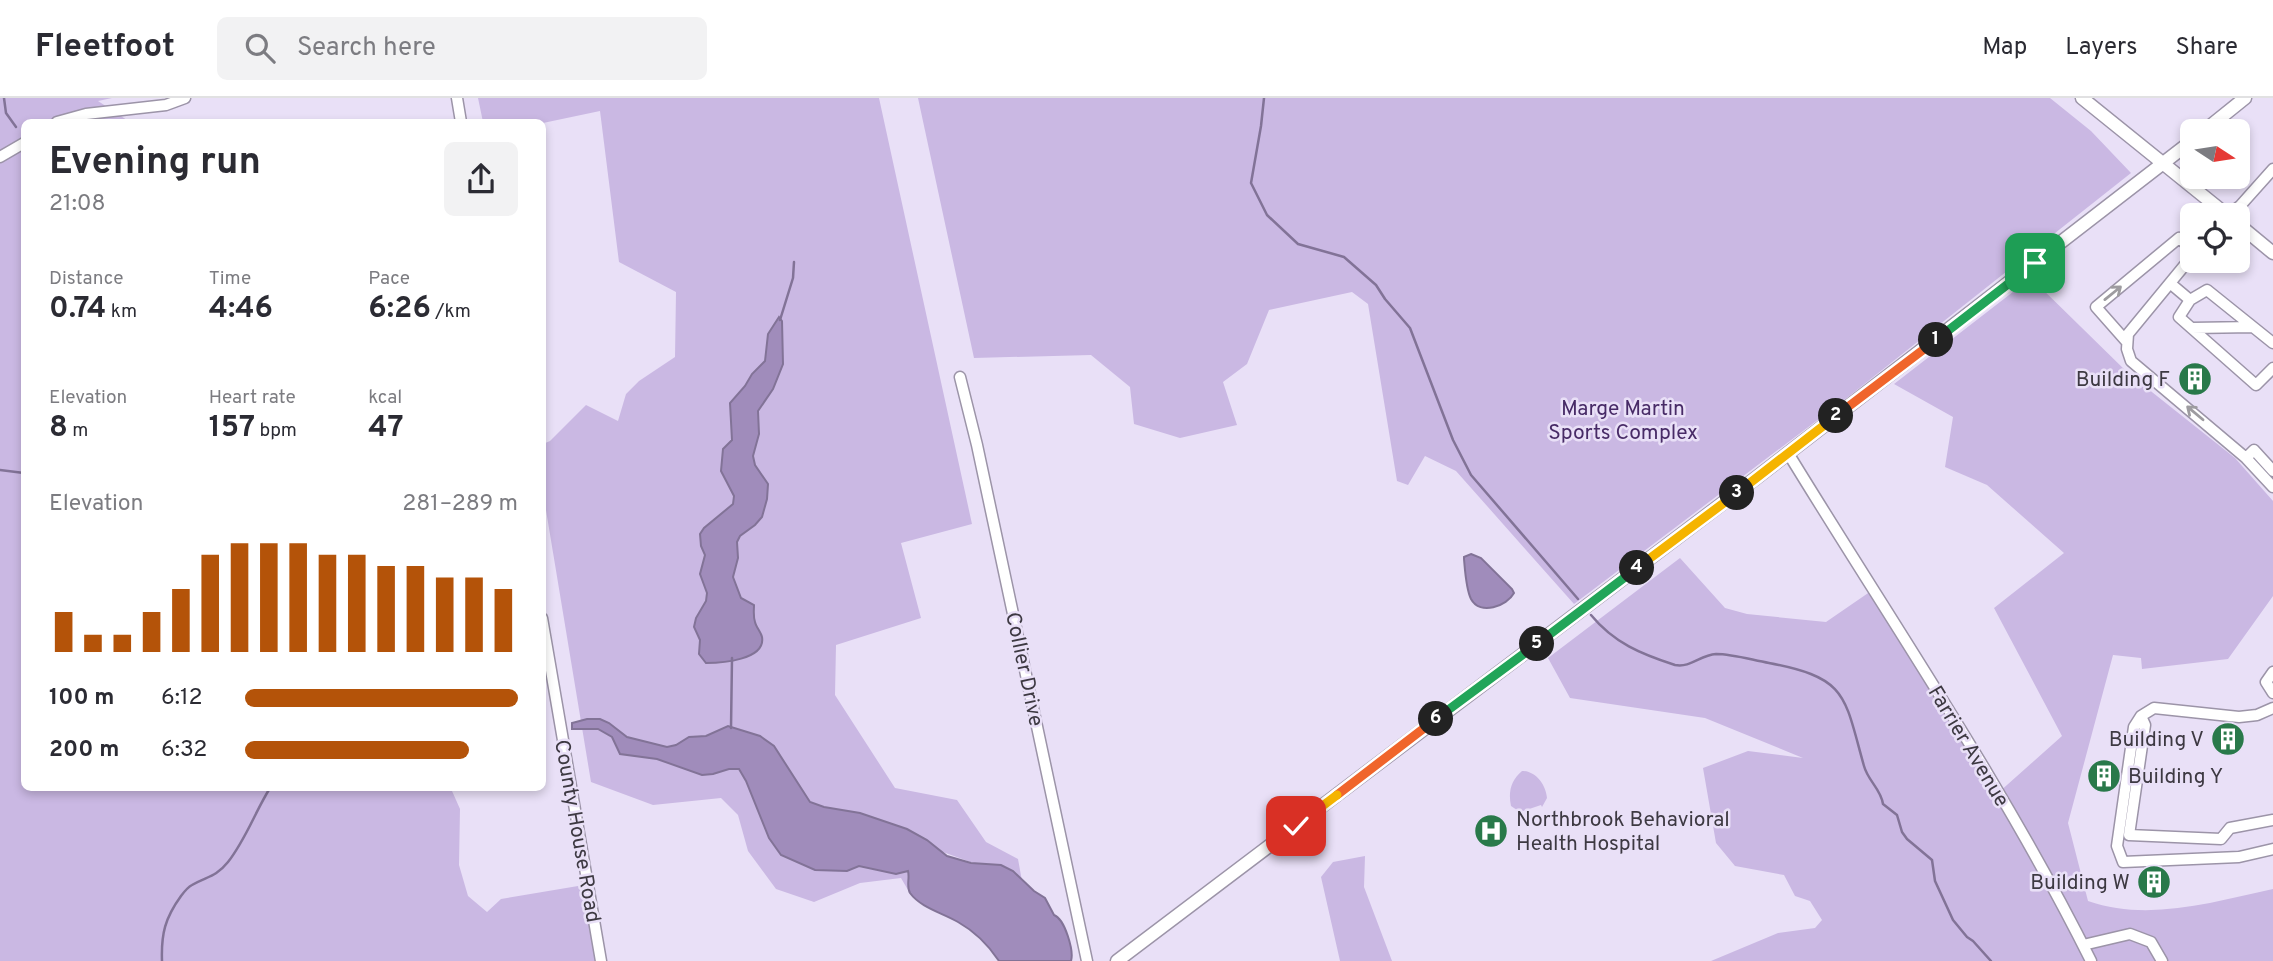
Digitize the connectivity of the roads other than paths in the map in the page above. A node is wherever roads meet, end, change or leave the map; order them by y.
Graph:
1 (186, 98) edge
2 (457, 98) edge
3 (2082, 98) edge
4 (2245, 98) edge
5 (68, 119) edge
6 (460, 119) edge
7 (2219, 119) edge
8 (21, 145) edge
9 (2180, 150) edge
10 (0, 157) edge
11 (2162, 164) junction
12 (2273, 169) edge
13 (2212, 203) edge
14 (2243, 203) edge
15 (2250, 234) edge
16 (2180, 239) edge
17 (2273, 253) edge
18 (2180, 271) edge
19 (2171, 284) junction
20 (2190, 300) junction
21 (2253, 327) junction
22 (2192, 328) junction
23 (2126, 341) junction
24 (2273, 343) edge
25 (2273, 368) edge
26 (960, 377) dead end
27 (1788, 453) junction
28 (2246, 458) junction
29 (2273, 471) edge
30 (2273, 487) edge
31 (546, 641) edge
32 (2273, 672) edge
33 (2273, 694) edge
34 (2273, 708) edge
35 (2141, 716) junction
36 (2273, 820) edge
37 (2273, 849) edge
38 (2083, 945) junction
39 (601, 961) edge
40 (1087, 961) edge
41 (1117, 961) edge
42 (2091, 961) edge
43 (2162, 961) edge

1 - 5 street
2 - 6 street
3 - 11 main road
4 - 7 main road
8 - 10 street
9 - 11 main road
11 - 13 main road
11 - 27 main road
12 - 14 street
15 - 17 main road
23 -> 16 street
18 - 19 street
19 - 20 street
19 - 23 street
20 - 21 street
20 - 22 street
21 - 22 street
21 - 24 street
22 - 25 street
28 -> 23 street
26 - 40 street, Collier Drive
27 - 38 street, Farrier Avenue
27 - 41 main road
28 - 29 street
28 - 30 street
31 - 39 street, County House Road
32 - 33 street
34 - 35 street
35 - 36 street
35 - 37 street
38 - 42 street, Farrier Avenue
38 - 43 street

